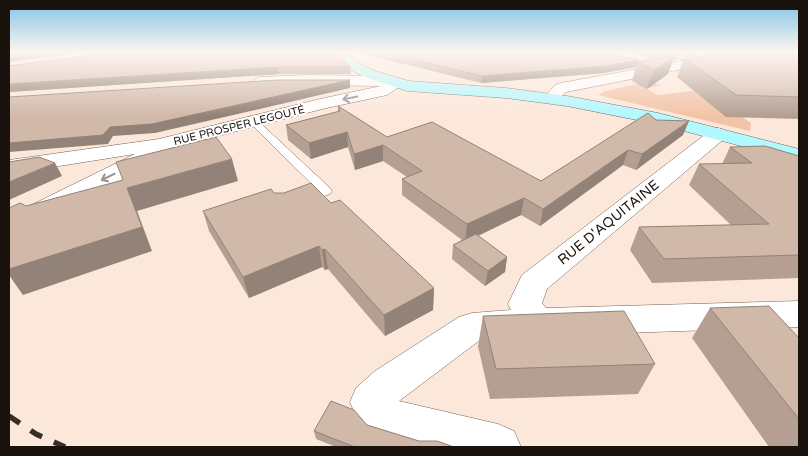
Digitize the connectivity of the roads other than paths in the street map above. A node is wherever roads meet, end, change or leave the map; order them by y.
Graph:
1 (369, 73) edge
2 (396, 73) edge
3 (641, 73) edge
4 (428, 80) junction
5 (390, 81) junction
6 (244, 83) edge
7 (492, 90) junction
8 (560, 97) junction
9 (253, 121) junction
10 (718, 134) junction
11 (165, 144) junction
12 (799, 155) edge
13 (9, 167) edge
14 (292, 204) edge
15 (9, 226) edge
16 (799, 314) edge
17 (536, 322) junction
18 (498, 447) edge

1 - 5 main road
2 - 4 main road
3 - 8 street
4 - 5 main road
4 - 7 main road
5 - 6 street
5 - 7 main road
5 -> 9 street, RUE PROSPER LEGOUTÉ
7 - 8 main road
8 - 10 main road
9 - 11 street, RUE PROSPER LEGOUTÉ
9 - 14 lane
10 - 12 main road
10 - 17 street, RUE D'AQUITAINE
11 - 13 street
11 -> 15 street, RUE PROSPER LEGOUTÉ
16 - 17 street
17 - 18 street

